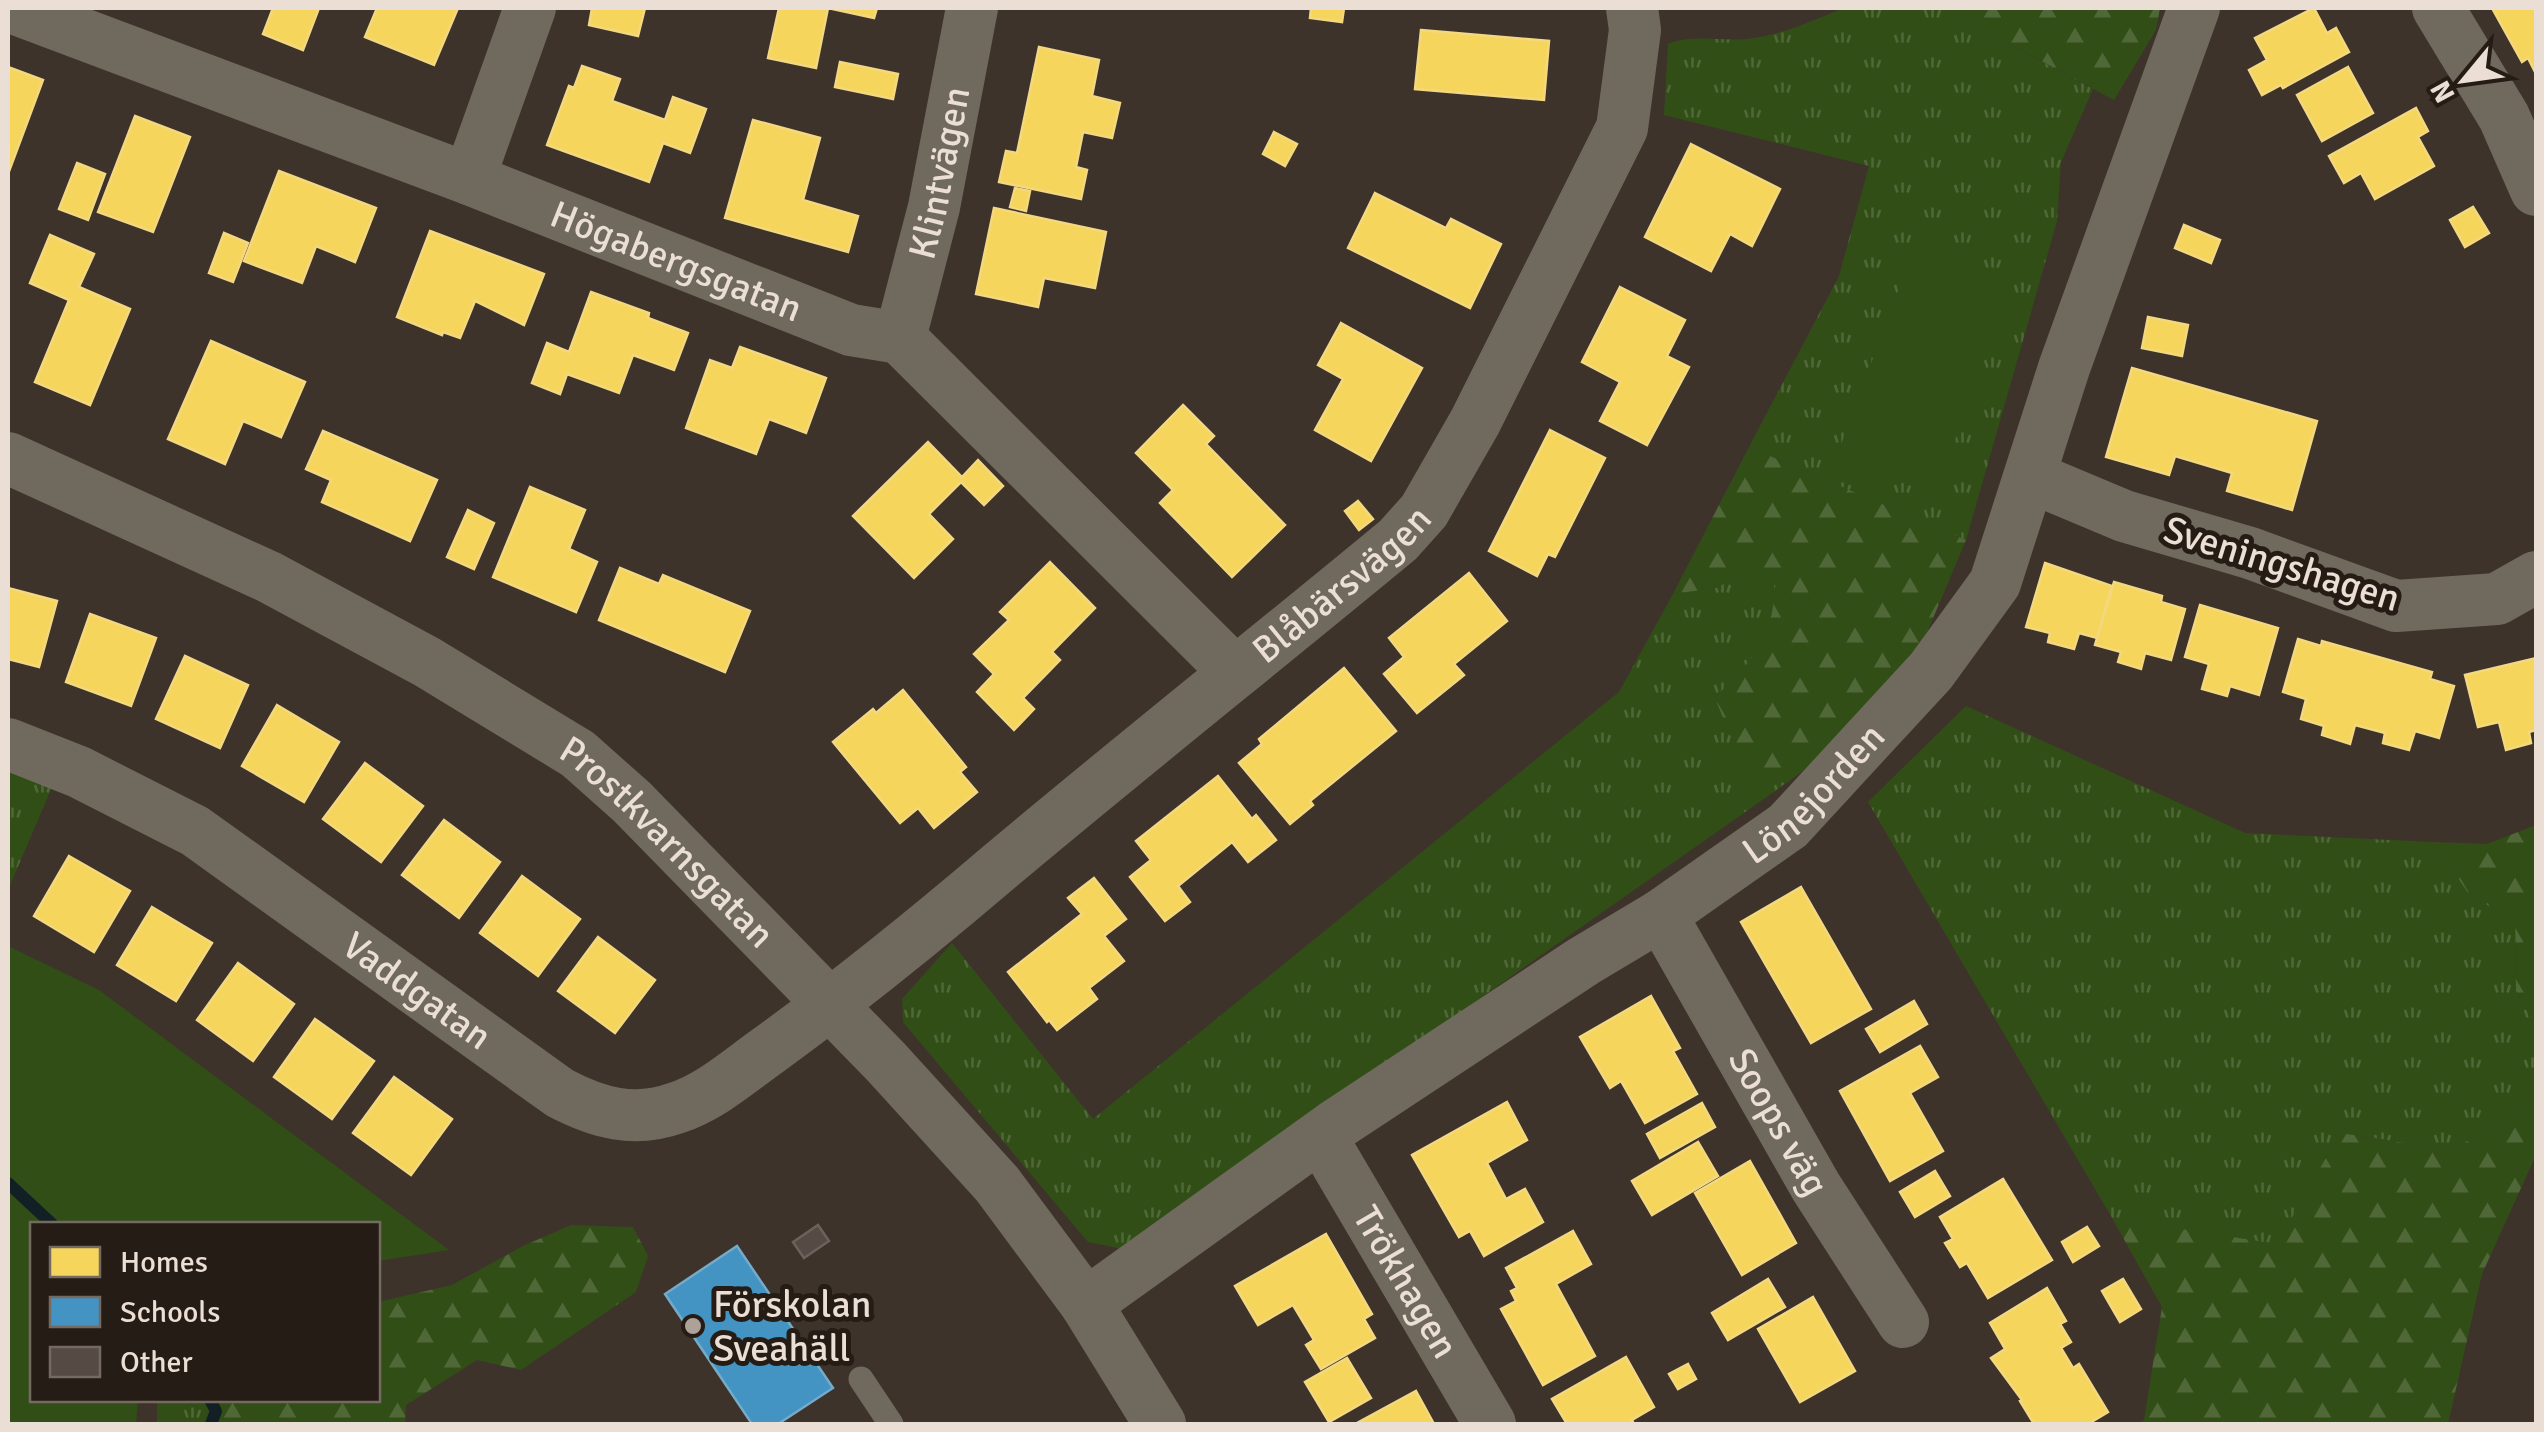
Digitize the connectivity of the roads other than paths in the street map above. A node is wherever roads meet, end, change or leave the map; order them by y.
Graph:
1 (13, 8) edge
2 (530, 8) edge
3 (972, 8) edge
4 (1632, 8) edge
5 (2194, 8) edge
6 (2438, 8) edge
7 (470, 179) junction
8 (2536, 190) edge
9 (900, 338) junction
10 (8, 458) edge
11 (2031, 477) junction
12 (2536, 577) edge
13 (1235, 672) junction
14 (8, 744) edge
15 (1661, 916) junction
16 (830, 1006) junction
17 (1321, 1138) junction
18 (1086, 1304) junction
19 (1902, 1322) dead end
20 (861, 1379) dead end
21 (892, 1424) edge
22 (1160, 1424) edge
23 (1490, 1424) edge

1 - 7 street, Högabergsgatan
2 - 7 street
3 - 9 street, Klintvägen
4 - 13 street, Blåbärsvägen
5 - 11 street, Lönejorden
6 - 8 street
7 - 9 street, Högabergsgatan
9 - 13 street
10 - 16 street, Prostkvarnsgatan
11 - 12 street, Sveningshagen
11 - 15 street, Lönejorden
13 - 16 street, Blåbärsvägen
14 - 16 street, Vaddgatan
15 - 17 street, Lönejorden
15 - 19 street, Soops väg
16 - 18 street, Prostkvarnsgatan
17 - 18 street, Lönejorden
17 - 23 street, Trökhagen
18 - 22 street, Prostkvarnsgatan
20 - 21 lane

